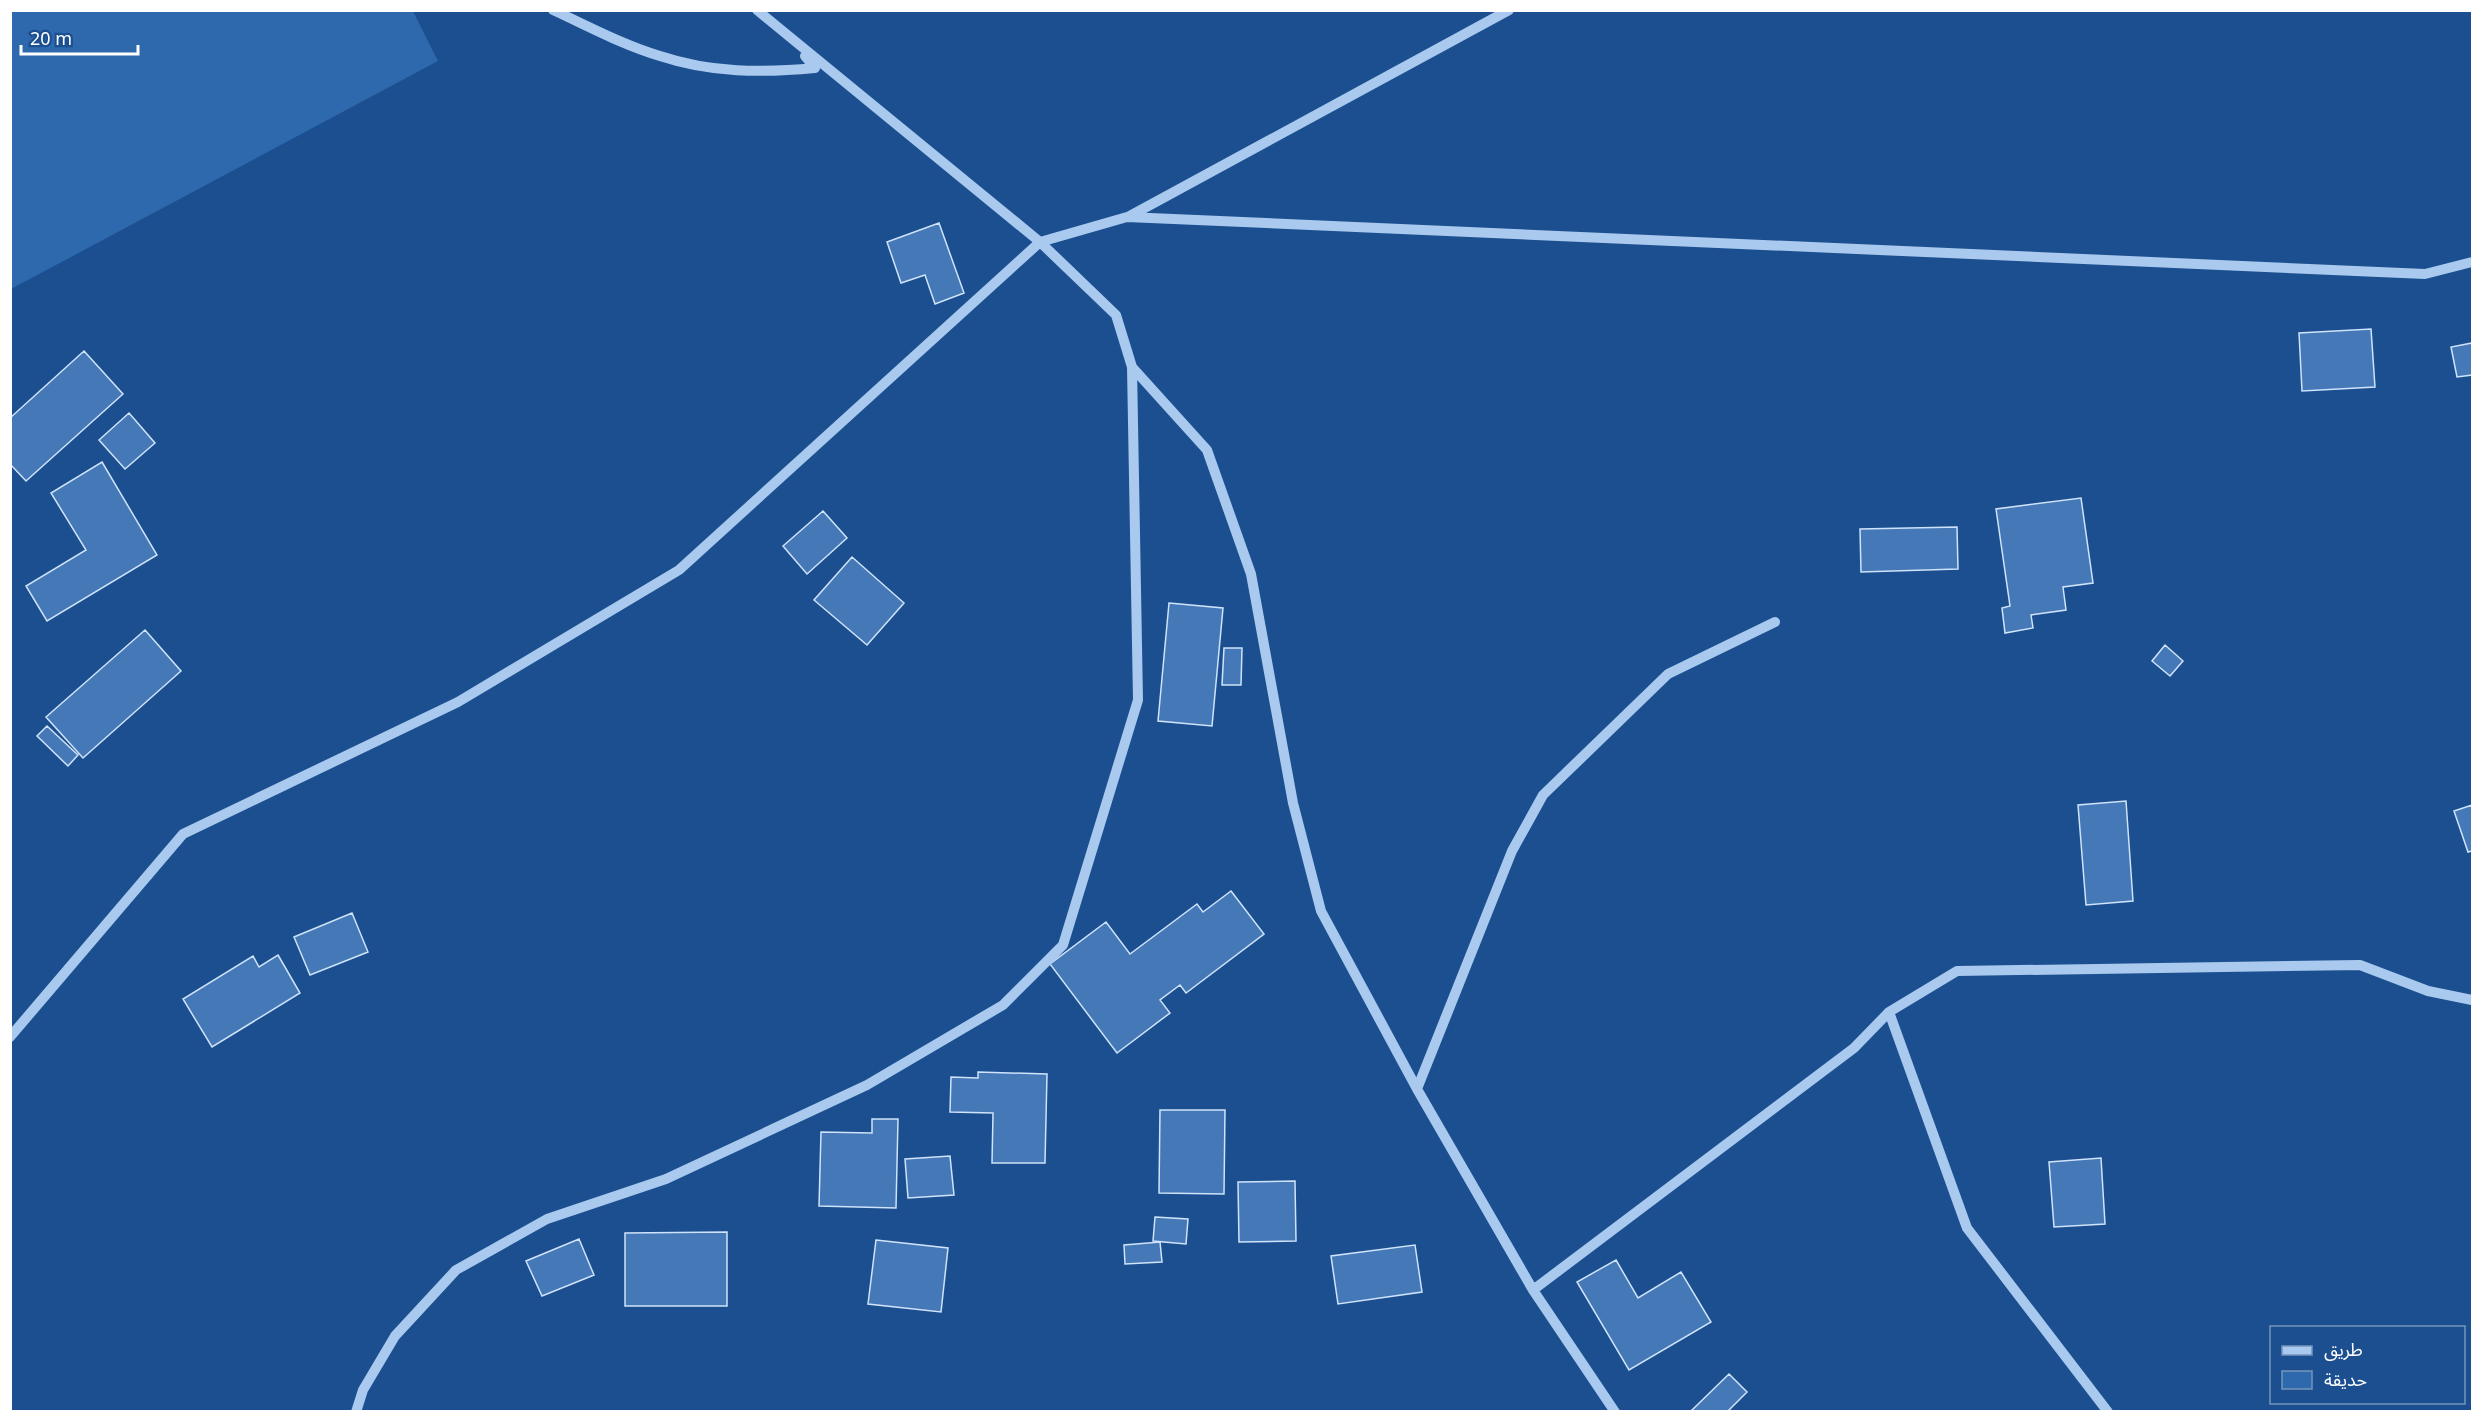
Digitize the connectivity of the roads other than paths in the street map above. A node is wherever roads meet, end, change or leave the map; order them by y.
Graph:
1 (553, 10) edge
2 (757, 10) edge
3 (1509, 10) edge
4 (780, 29) junction
5 (1127, 217) junction
6 (1040, 242) junction
7 (2472, 262) edge
8 (1132, 367) junction
9 (1775, 622) dead end
10 (2472, 1000) edge
11 (1889, 1012) junction
12 (10, 1037) edge
13 (1417, 1089) junction
14 (1533, 1290) junction
15 (356, 1412) edge
16 (1615, 1412) edge
17 (2108, 1412) edge

1 - 4 street
2 - 4 street
3 - 5 street
4 - 6 street
5 - 6 street
5 - 7 street
6 - 8 street
6 - 12 street
8 - 13 street
8 - 15 street
9 - 13 street
10 - 11 street
11 - 14 street
11 - 17 street
13 - 14 street
14 - 16 street

